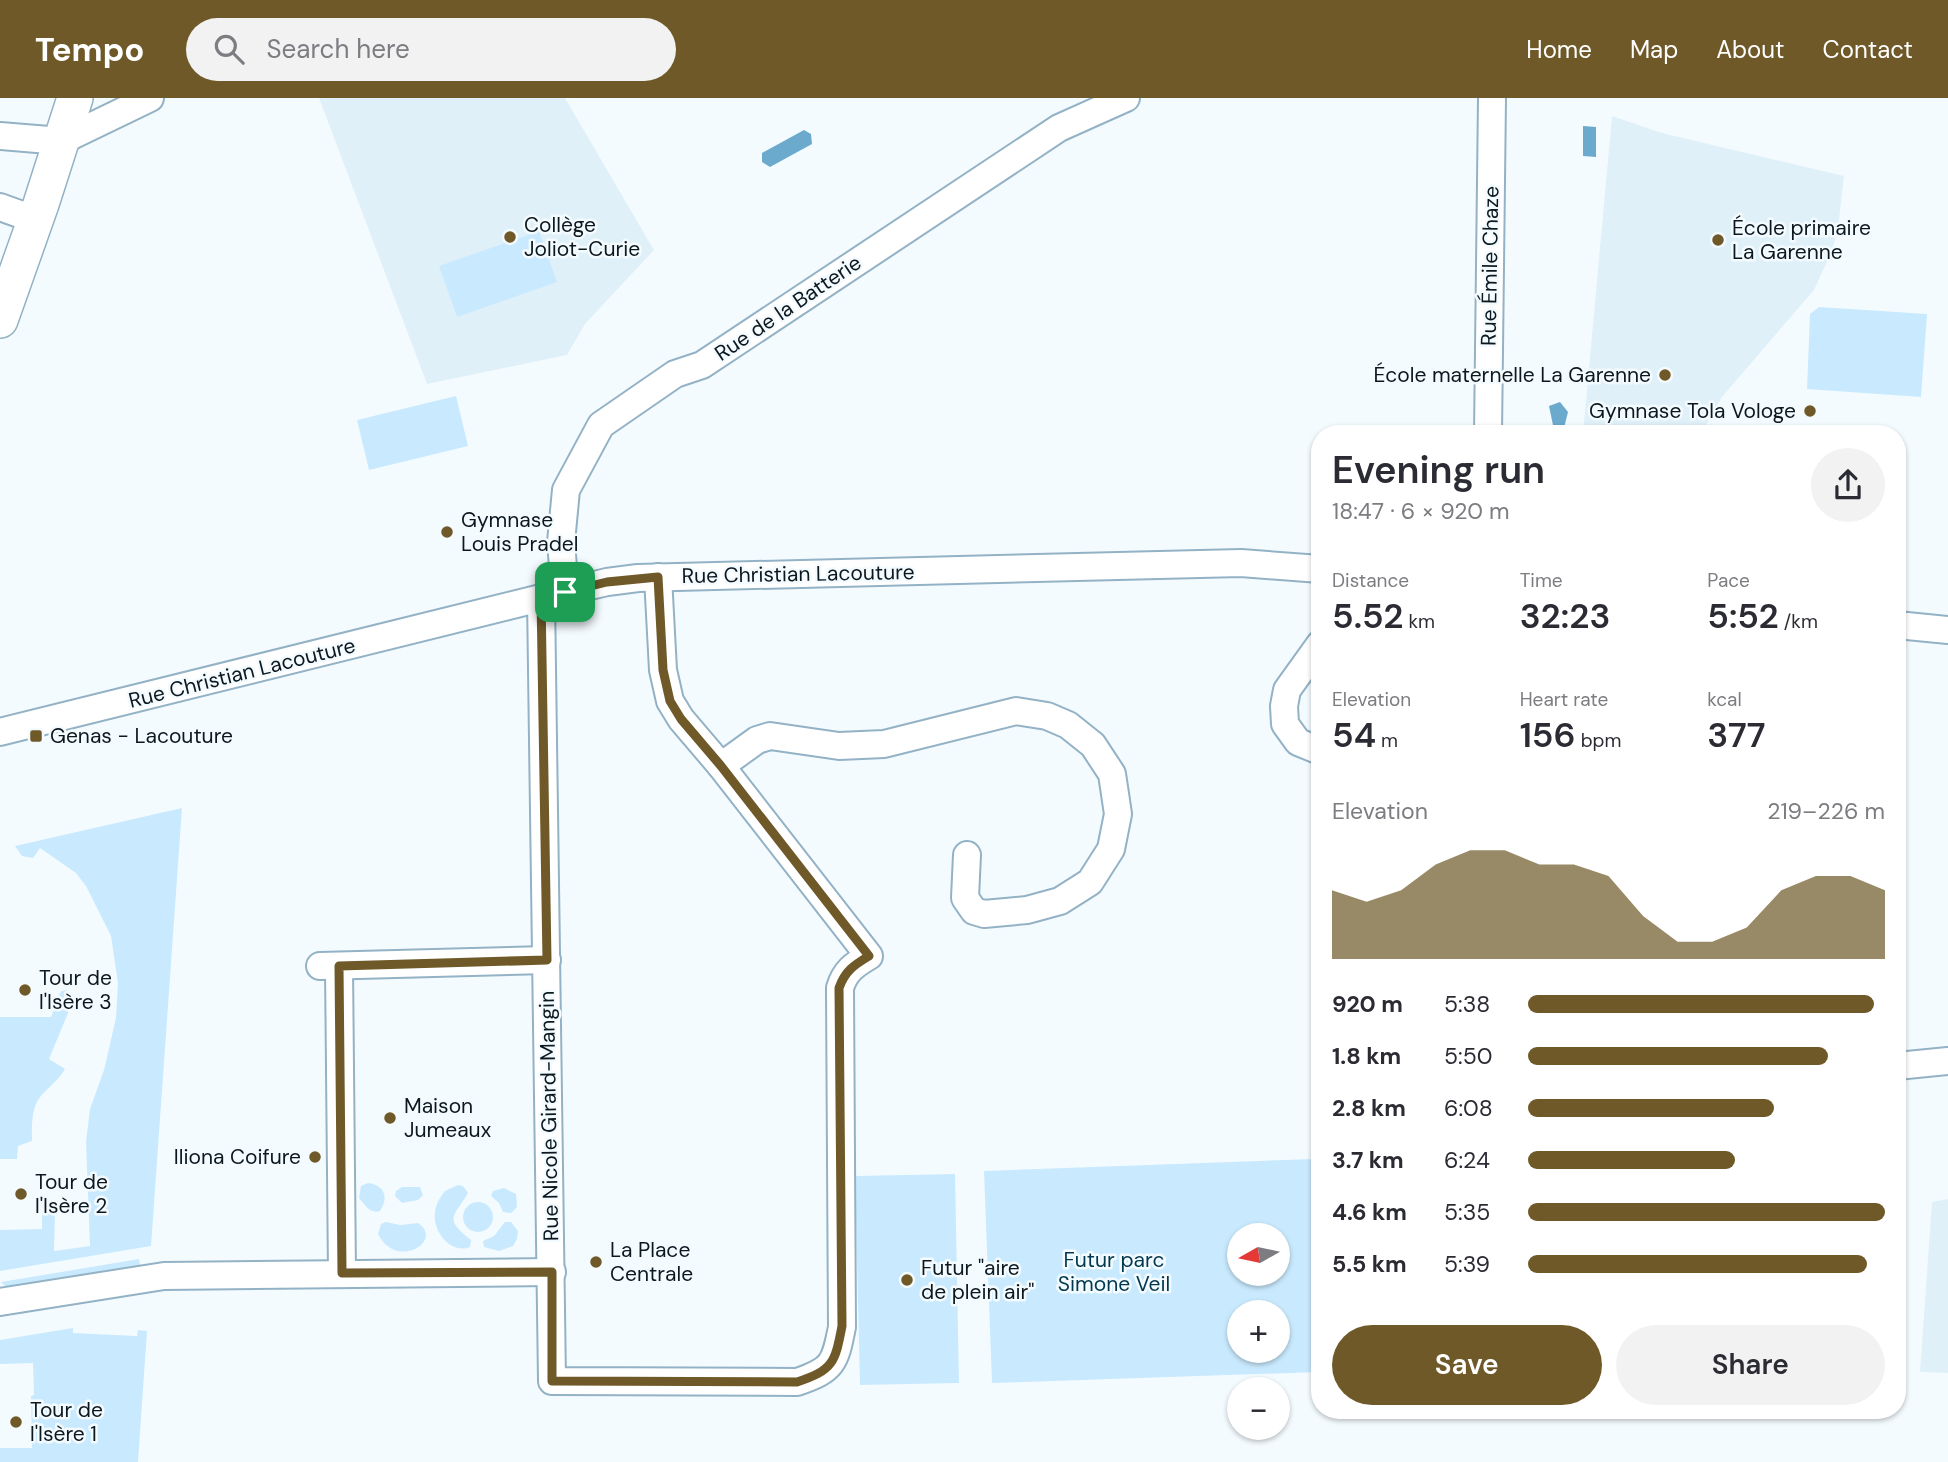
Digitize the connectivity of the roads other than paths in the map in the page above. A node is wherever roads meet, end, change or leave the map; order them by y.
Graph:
1 (53, 98) edge
2 (75, 98) edge
3 (109, 98) edge
4 (1126, 98) edge
5 (1492, 98) edge
6 (148, 99) edge
7 (0, 136) edge
8 (50, 141) junction
9 (17, 213) edge
10 (0, 257) edge
11 (0, 320) edge
12 (1488, 425) edge
13 (1311, 568) edge
14 (658, 577) junction
15 (553, 595) junction
16 (1906, 626) edge
17 (1948, 630) edge
18 (1311, 657) edge
19 (0, 732) edge
20 (1311, 747) edge
21 (721, 766) junction
22 (967, 855) dead end
23 (547, 960) junction
24 (1948, 1061) edge
25 (1906, 1065) edge
26 (552, 1272) junction
27 (342, 1273) junction
28 (0, 1302) edge

1 - 8 main road
2 - 8 main road
3 - 6 street
4 - 15 street, Rue de la Batterie
5 - 12 street, Rue Émile Chaze
6 - 8 street
7 - 8 street
8 - 9 main road
9 - 10 main road
9 - 11 main road
13 - 14 street, Rue Christian Lacouture
14 - 15 street, Rue Christian Lacouture
14 - 21 street
15 - 19 street, Rue Christian Lacouture
15 - 23 street, Rue Nicole Girard-Mangin
16 - 17 street
18 - 20 street
21 - 22 street
21 - 26 street, Rue Nicole Girard-Mangin
23 - 26 street, Rue Nicole Girard-Mangin
23 - 27 street
24 - 25 street
26 - 27 street
27 - 28 street

